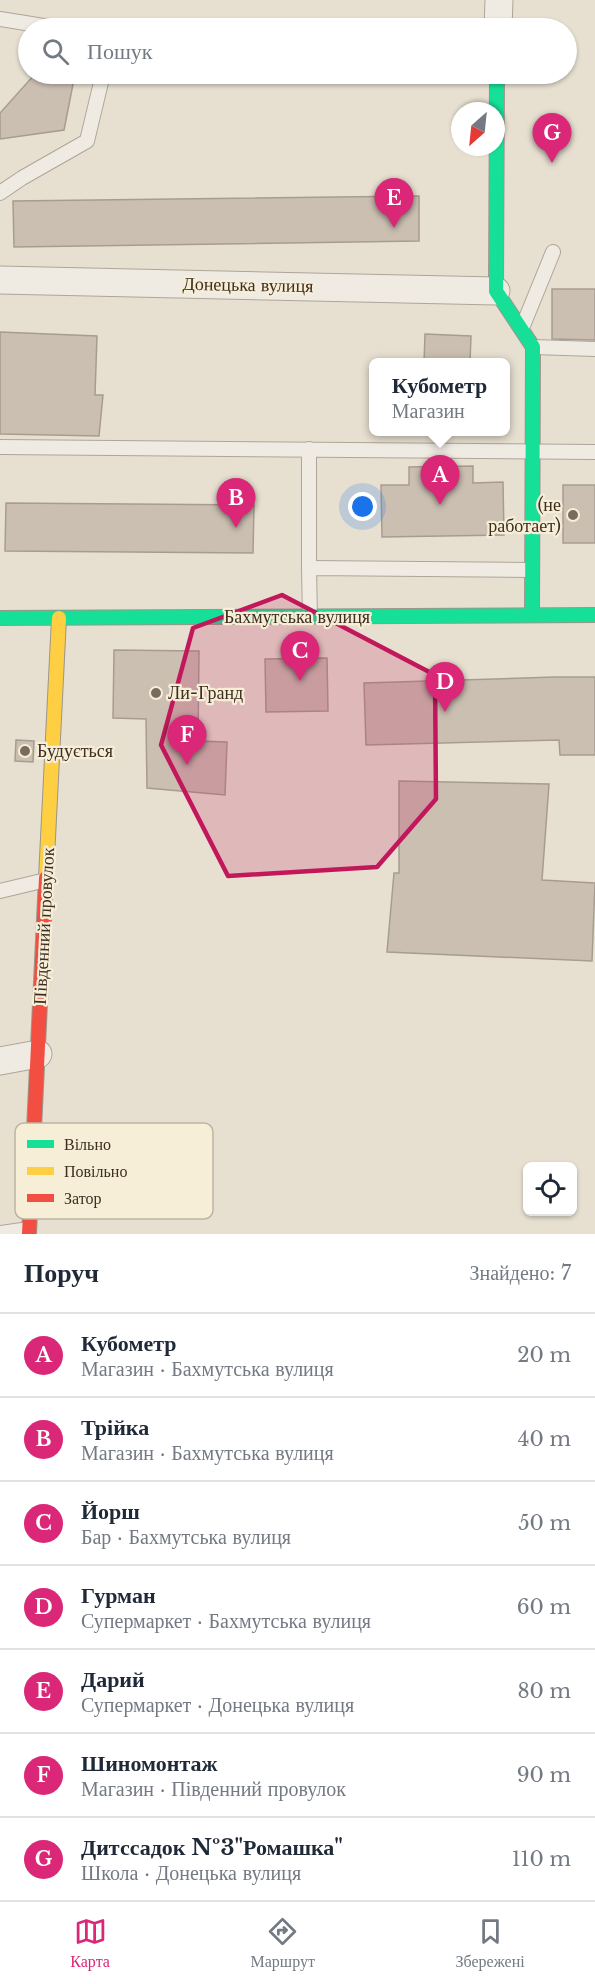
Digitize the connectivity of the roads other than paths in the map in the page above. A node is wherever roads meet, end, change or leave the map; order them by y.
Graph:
1 (498, 0) edge
2 (498, 18) edge
3 (0, 19) edge
4 (18, 22) edge
5 (101, 84) edge
6 (497, 84) edge
7 (0, 193) edge
8 (553, 252) dead end
9 (0, 280) edge
10 (496, 291) junction
11 (521, 329) junction
12 (532, 347) junction
13 (595, 349) edge
14 (0, 447) edge
15 (309, 449) junction
16 (532, 452) junction
17 (595, 452) edge
18 (309, 568) junction
19 (532, 570) junction
20 (532, 615) junction
21 (595, 615) edge
22 (310, 617) junction
23 (0, 618) edge
24 (59, 618) junction
25 (46, 880) junction
26 (0, 891) edge
27 (38, 1054) junction
28 (0, 1061) edge
29 (34, 1123) edge
30 (29, 1231) edge
31 (0, 1233) edge

1 - 2 street
3 - 4 lane
5 - 7 lane
6 - 10 street
8 - 11 lane
9 - 10 street, Донецька вулиця
10 - 11 street
11 - 12 street
12 - 13 lane
12 - 16 street
14 - 15 lane
15 - 16 lane
15 - 18 lane
16 - 17 lane
16 - 19 street
18 - 19 lane
18 - 22 lane
19 - 20 street
20 - 21 street, Бахмутська вулиця
20 - 22 street, Бахмутська вулиця
22 - 24 street, Бахмутська вулиця
23 - 24 street, Бахмутська вулиця
24 - 25 street, Південний провулок
25 - 26 lane
25 - 27 street, Південний провулок
27 - 28 street
27 - 29 street, Південний провулок
30 - 31 lane

